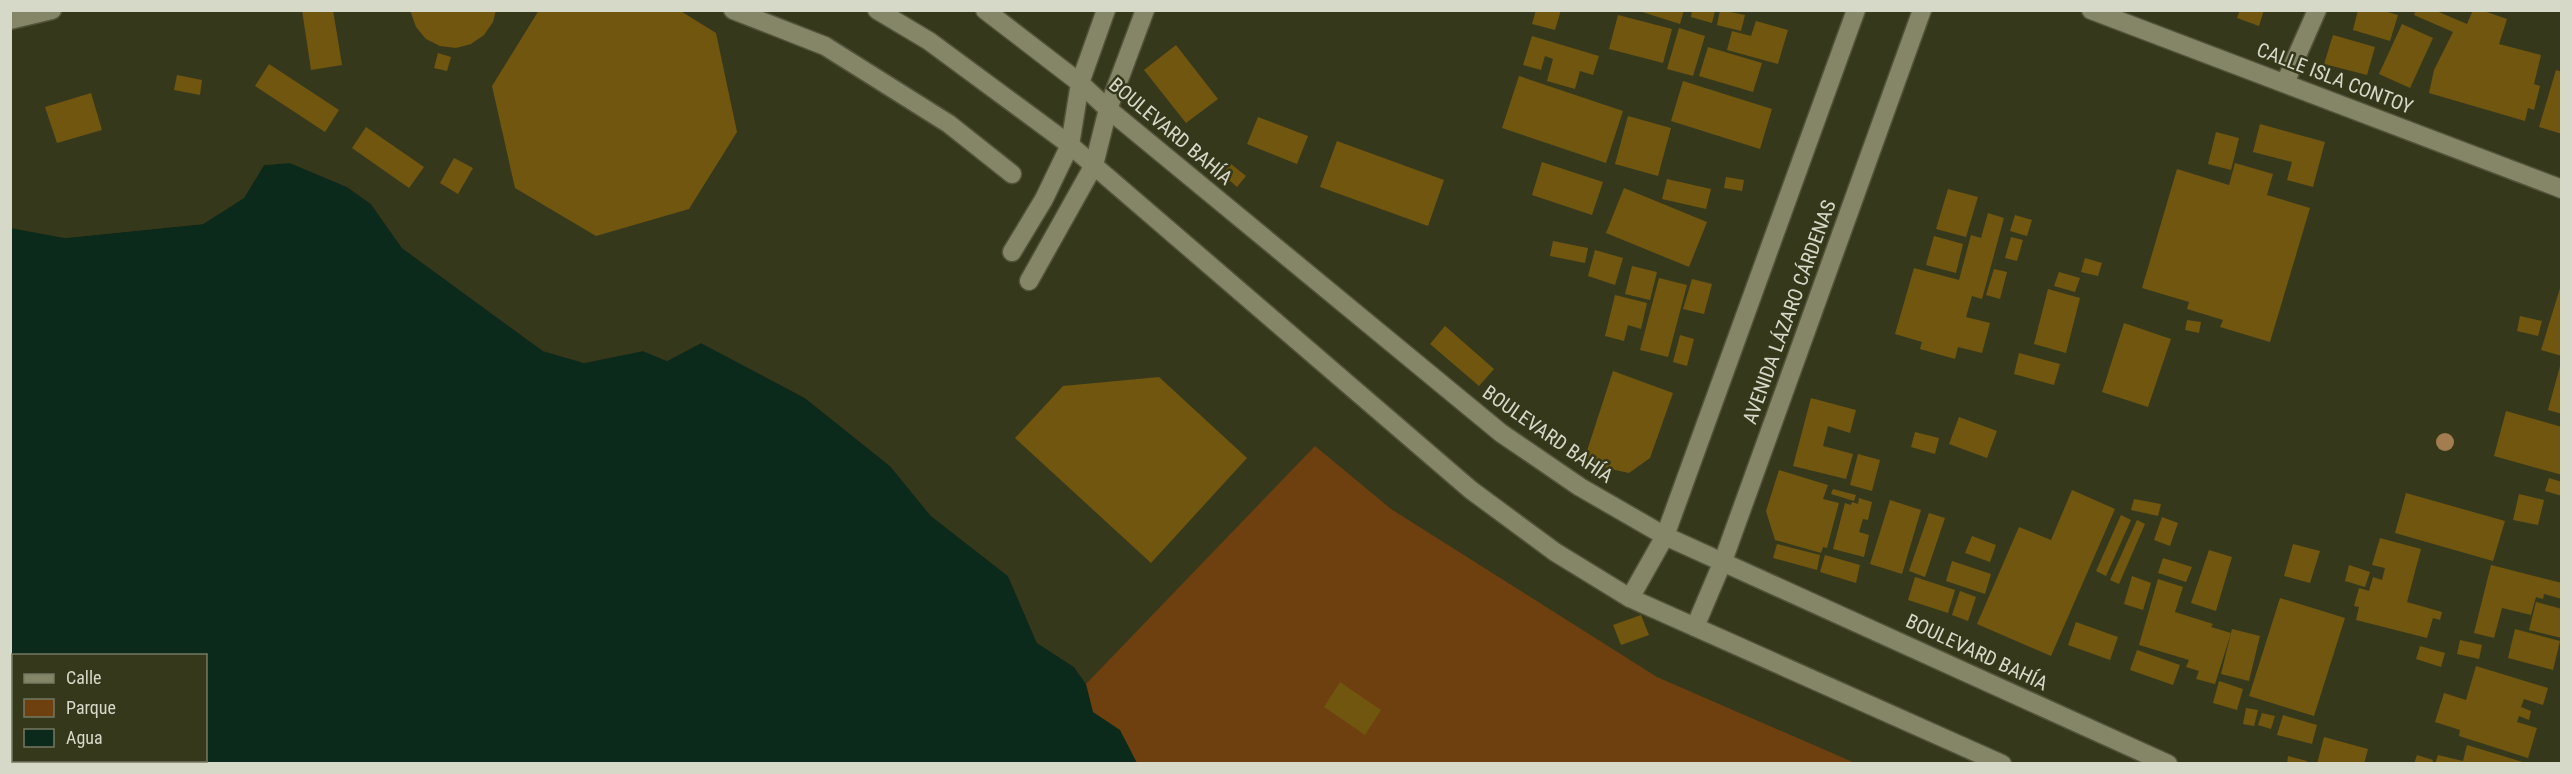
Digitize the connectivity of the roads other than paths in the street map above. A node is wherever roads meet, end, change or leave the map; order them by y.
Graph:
1 (52, 10) edge
2 (733, 10) edge
3 (877, 10) edge
4 (985, 10) edge
5 (1106, 10) edge
6 (1145, 10) edge
7 (1856, 10) edge
8 (1922, 10) edge
9 (2091, 10) edge
10 (2317, 10) edge
11 (10, 20) edge
12 (1080, 83) junction
13 (2285, 83) junction
14 (1108, 109) junction
15 (1070, 145) junction
16 (1094, 165) junction
17 (1012, 174) dead end
18 (2562, 189) edge
19 (1012, 252) dead end
20 (1029, 281) dead end
21 (1665, 536) junction
22 (1724, 561) junction
23 (1630, 598) junction
24 (1695, 627) junction
25 (2002, 764) edge
26 (2168, 764) edge

1 - 11 main road
2 - 17 main road
3 - 15 main road
4 - 12 main road, BOULEVARD BAHÍA
5 - 12 main road
6 - 14 main road
7 - 21 main road, AVENIDA LÁZARO CÁRDENAS
8 - 22 main road, AVENIDA LÁZARO CÁRDENAS
9 - 13 main road, CALLE ISLA CONTOY
10 - 13 main road
12 - 14 main road, BOULEVARD BAHÍA
12 - 15 main road
13 - 18 main road, CALLE ISLA CONTOY
14 - 16 main road
14 - 21 main road, BOULEVARD BAHÍA
15 - 16 main road
15 - 19 main road
16 - 20 main road
16 - 23 main road
21 - 22 main road, BOULEVARD BAHÍA
21 - 23 main road, AVENIDA LÁZARO CÁRDENAS
22 - 24 main road, AVENIDA LÁZARO CÁRDENAS
22 - 26 main road, BOULEVARD BAHÍA
23 - 24 main road
24 - 25 main road

